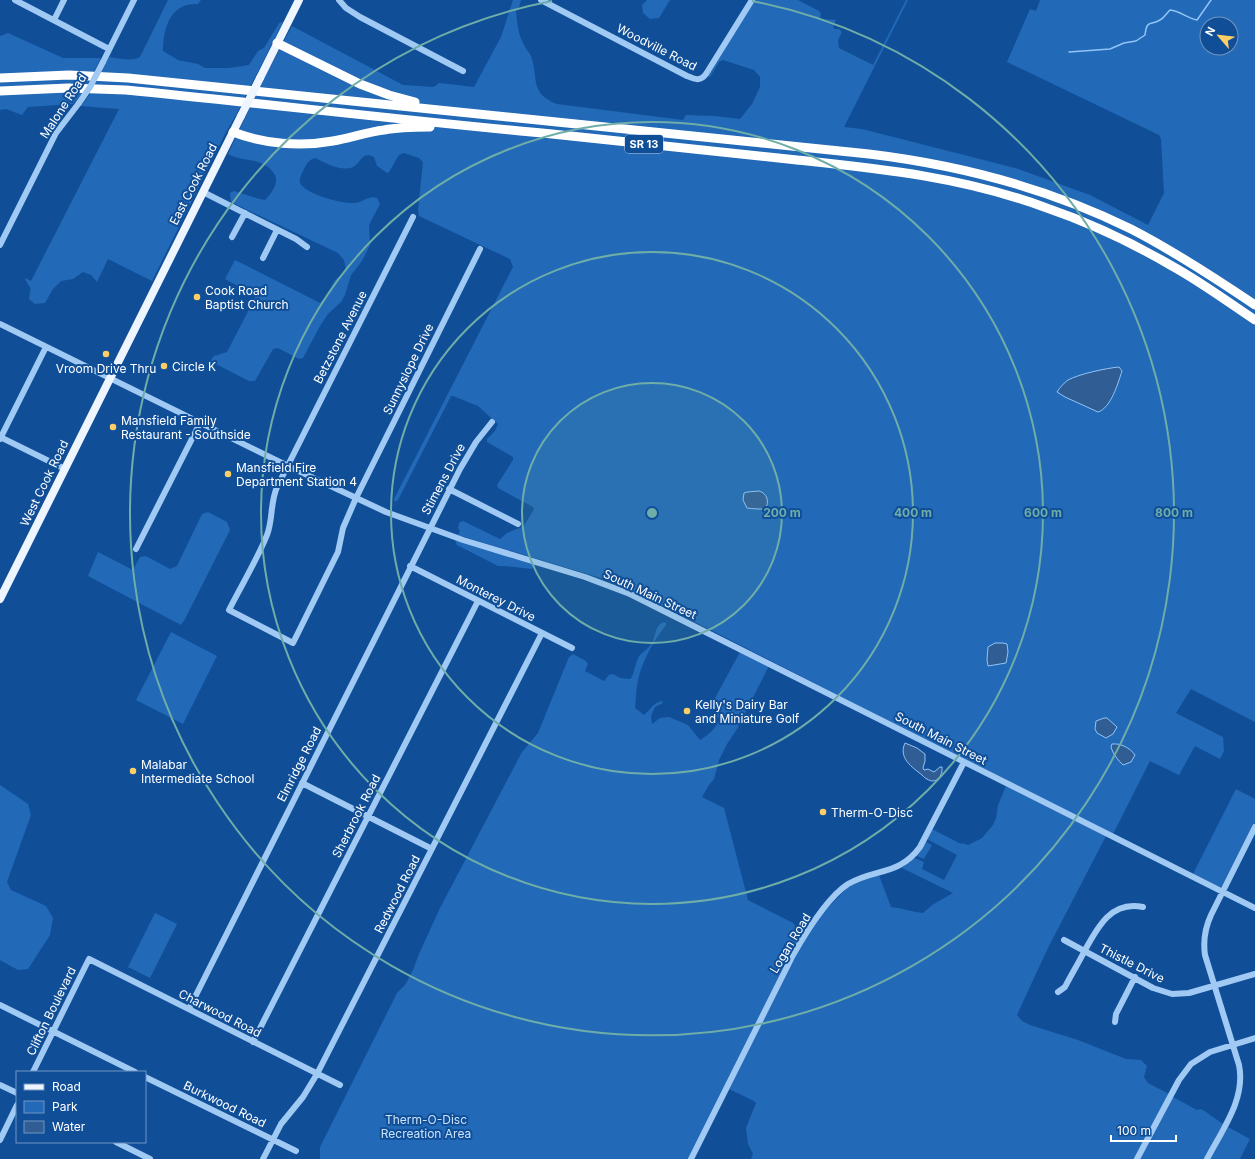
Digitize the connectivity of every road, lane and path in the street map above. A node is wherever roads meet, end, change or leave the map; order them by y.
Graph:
1 (15, 0) edge
2 (64, 0) edge
3 (134, 0) edge
4 (299, 0) edge
5 (339, 0) edge
6 (541, 0) edge
7 (752, 0) edge
8 (54, 20) junction
9 (277, 43) junction
10 (109, 49) junction
11 (463, 71) dead end
12 (0, 78) edge
13 (0, 91) edge
14 (476, 113) junction
15 (233, 132) junction
16 (532, 132) junction
17 (203, 192) junction
18 (245, 213) junction
19 (413, 218) dead end
20 (277, 230) junction
21 (232, 237) dead end
22 (0, 245) edge
23 (307, 247) dead end
24 (480, 249) dead end
25 (263, 258) dead end
26 (1255, 305) edge
27 (1255, 320) edge
28 (0, 324) edge
29 (46, 346) junction
30 (109, 378) junction
31 (492, 422) dead end
32 (200, 423) junction
33 (0, 438) edge
34 (288, 466) junction
35 (65, 469) junction
36 (449, 489) junction
37 (356, 498) junction
38 (518, 524) dead end
39 (429, 528) junction
40 (136, 549) dead end
41 (410, 566) junction
42 (0, 599) edge
43 (478, 601) junction
44 (542, 634) junction
45 (293, 643) joint
46 (572, 648) dead end
47 (964, 762) junction
48 (302, 783) junction
49 (368, 817) junction
50 (1255, 827) edge
51 (432, 850) junction
52 (1223, 892) junction
53 (1143, 907) dead end
54 (1255, 908) edge
55 (1064, 940) dead end
56 (1085, 951) junction
57 (89, 959) joint
58 (1255, 974) edge
59 (1135, 978) junction
60 (1215, 986) junction
61 (1058, 992) dead end
62 (0, 1005) edge
63 (189, 1010) junction
64 (1115, 1022) dead end
65 (54, 1032) junction
66 (1255, 1038) edge
67 (253, 1042) junction
68 (1233, 1044) junction
69 (34, 1071) edge
70 (133, 1071) edge
71 (317, 1074) junction
72 (146, 1077) edge
73 (0, 1085) edge
74 (340, 1085) dead end
75 (16, 1093) edge
76 (16, 1107) edge
77 (0, 1140) edge
78 (273, 1140) junction
79 (118, 1143) edge
80 (296, 1152) dead end
81 (150, 1159) edge
82 (263, 1159) edge
83 (691, 1159) edge
84 (1137, 1159) edge
85 (1207, 1159) edge

1 - 8 street
2 - 8 street
3 - 10 street, Malone Road
4 - 9 main road, East Cook Road
5 - 11 street
6 - 7 street, Woodville Road
8 - 10 street
9 - 14 highway
9 - 15 main road, East Cook Road, bridge
10 - 22 street, Malone Road, bridge
12 - 14 highway, SR 13
13 - 16 highway, SR 13
14 - 26 highway, SR 13
15 - 16 highway
15 - 17 main road, East Cook Road
16 - 27 highway, SR 13
17 - 18 street
17 - 30 main road, East Cook Road
18 - 20 street
18 - 21 street
19 - 34 street, Betzstone Avenue
20 - 23 street
20 - 25 street
24 - 37 street, Sunnyslope Drive
28 - 29 street, South Main Street
29 - 30 street, South Main Street
29 - 33 street
30 - 32 street, South Main Street
30 - 35 main road, West Cook Road
31 - 36 street, Stimens Drive
32 - 34 street, South Main Street
32 - 40 street
33 - 35 street
34 - 37 street, South Main Street
34 - 45 street, Betzstone Avenue
35 - 42 main road, West Cook Road
36 - 38 street
36 - 39 street, Stimens Drive
37 - 39 street, South Main Street
37 - 45 street, Sunnyslope Drive
39 - 41 street, Elmridge Road
39 - 47 street, South Main Street
41 - 43 street, Monterey Drive
41 - 48 street, Elmridge Road
43 - 44 street, Monterey Drive
43 - 49 street, Sherbrook Road
44 - 46 street, Monterey Drive
44 - 51 street, Redwood Road
47 - 52 street, South Main Street
47 - 83 street, Logan Road
48 - 49 street
48 - 63 street, Elmridge Road
49 - 51 street
49 - 67 street, Sherbrook Road
50 - 52 street
51 - 71 street, Redwood Road
52 - 54 street, South Main Street
52 - 60 street
53 - 56 street
55 - 56 street, Thistle Drive
56 - 59 street, Thistle Drive
56 - 61 street
57 - 63 street, Charwood Road
57 - 65 street, Clifton Boulevard
58 - 60 street, Thistle Drive
59 - 60 street, Thistle Drive
59 - 64 street
60 - 68 street
62 - 65 street
63 - 67 street, Charwood Road
65 - 69 street, Clifton Boulevard
65 - 70 street
66 - 68 street
67 - 71 street, Charwood Road
68 - 84 street
68 - 85 street
71 - 74 street, Charwood Road
71 - 78 street, Redwood Road
72 - 78 street, Burkwood Road
73 - 75 street
76 - 77 street
78 - 80 street, Burkwood Road
78 - 82 street, Redwood Road
79 - 81 street

